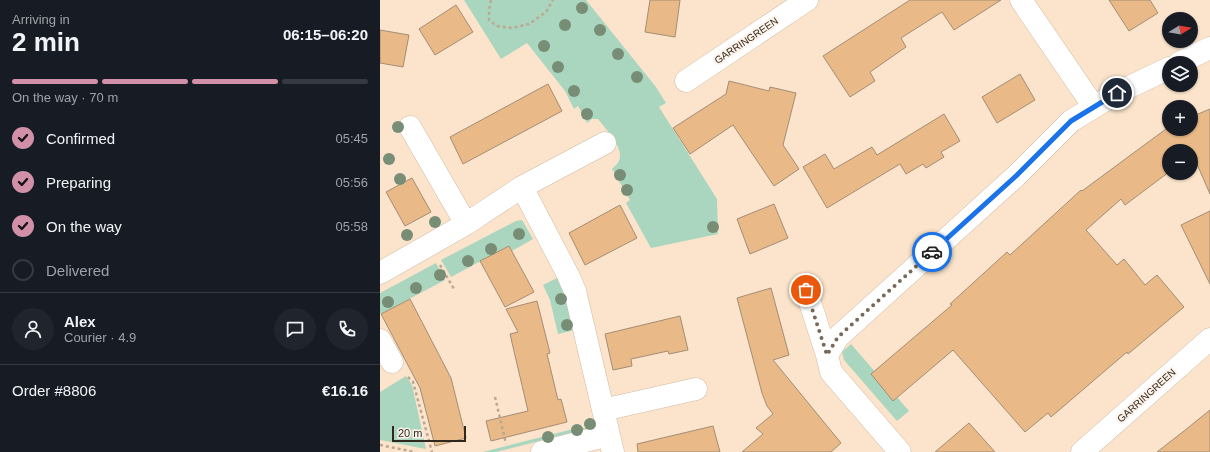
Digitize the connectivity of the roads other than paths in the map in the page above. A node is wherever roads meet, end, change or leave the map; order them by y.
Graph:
1 (807, 0) edge
2 (1021, 0) edge
3 (1210, 48) edge
4 (1193, 56) edge
5 (1162, 71) edge
6 (686, 81) dead end
7 (1094, 107) junction
8 (410, 127) dead end
9 (605, 143) dead end
10 (522, 188) junction
11 (466, 224) junction
12 (380, 273) edge
13 (806, 290) dead end
14 (1210, 339) edge
15 (380, 340) edge
16 (827, 355) junction
17 (392, 362) dead end
18 (696, 389) dead end
19 (603, 410) junction
20 (611, 443) edge
21 (542, 452) edge
22 (900, 452) edge
23 (1082, 452) edge

1 - 6 street, GARRINGREEN
2 - 7 street
3 - 4 street
5 - 7 street
7 - 16 street
8 - 11 street
9 - 10 street
10 - 11 street
10 - 19 street
11 - 12 street
13 - 16 street
14 - 23 street, GARRINGREEN
15 - 17 street
16 - 22 street
18 - 19 street
19 - 20 street
20 - 21 street

